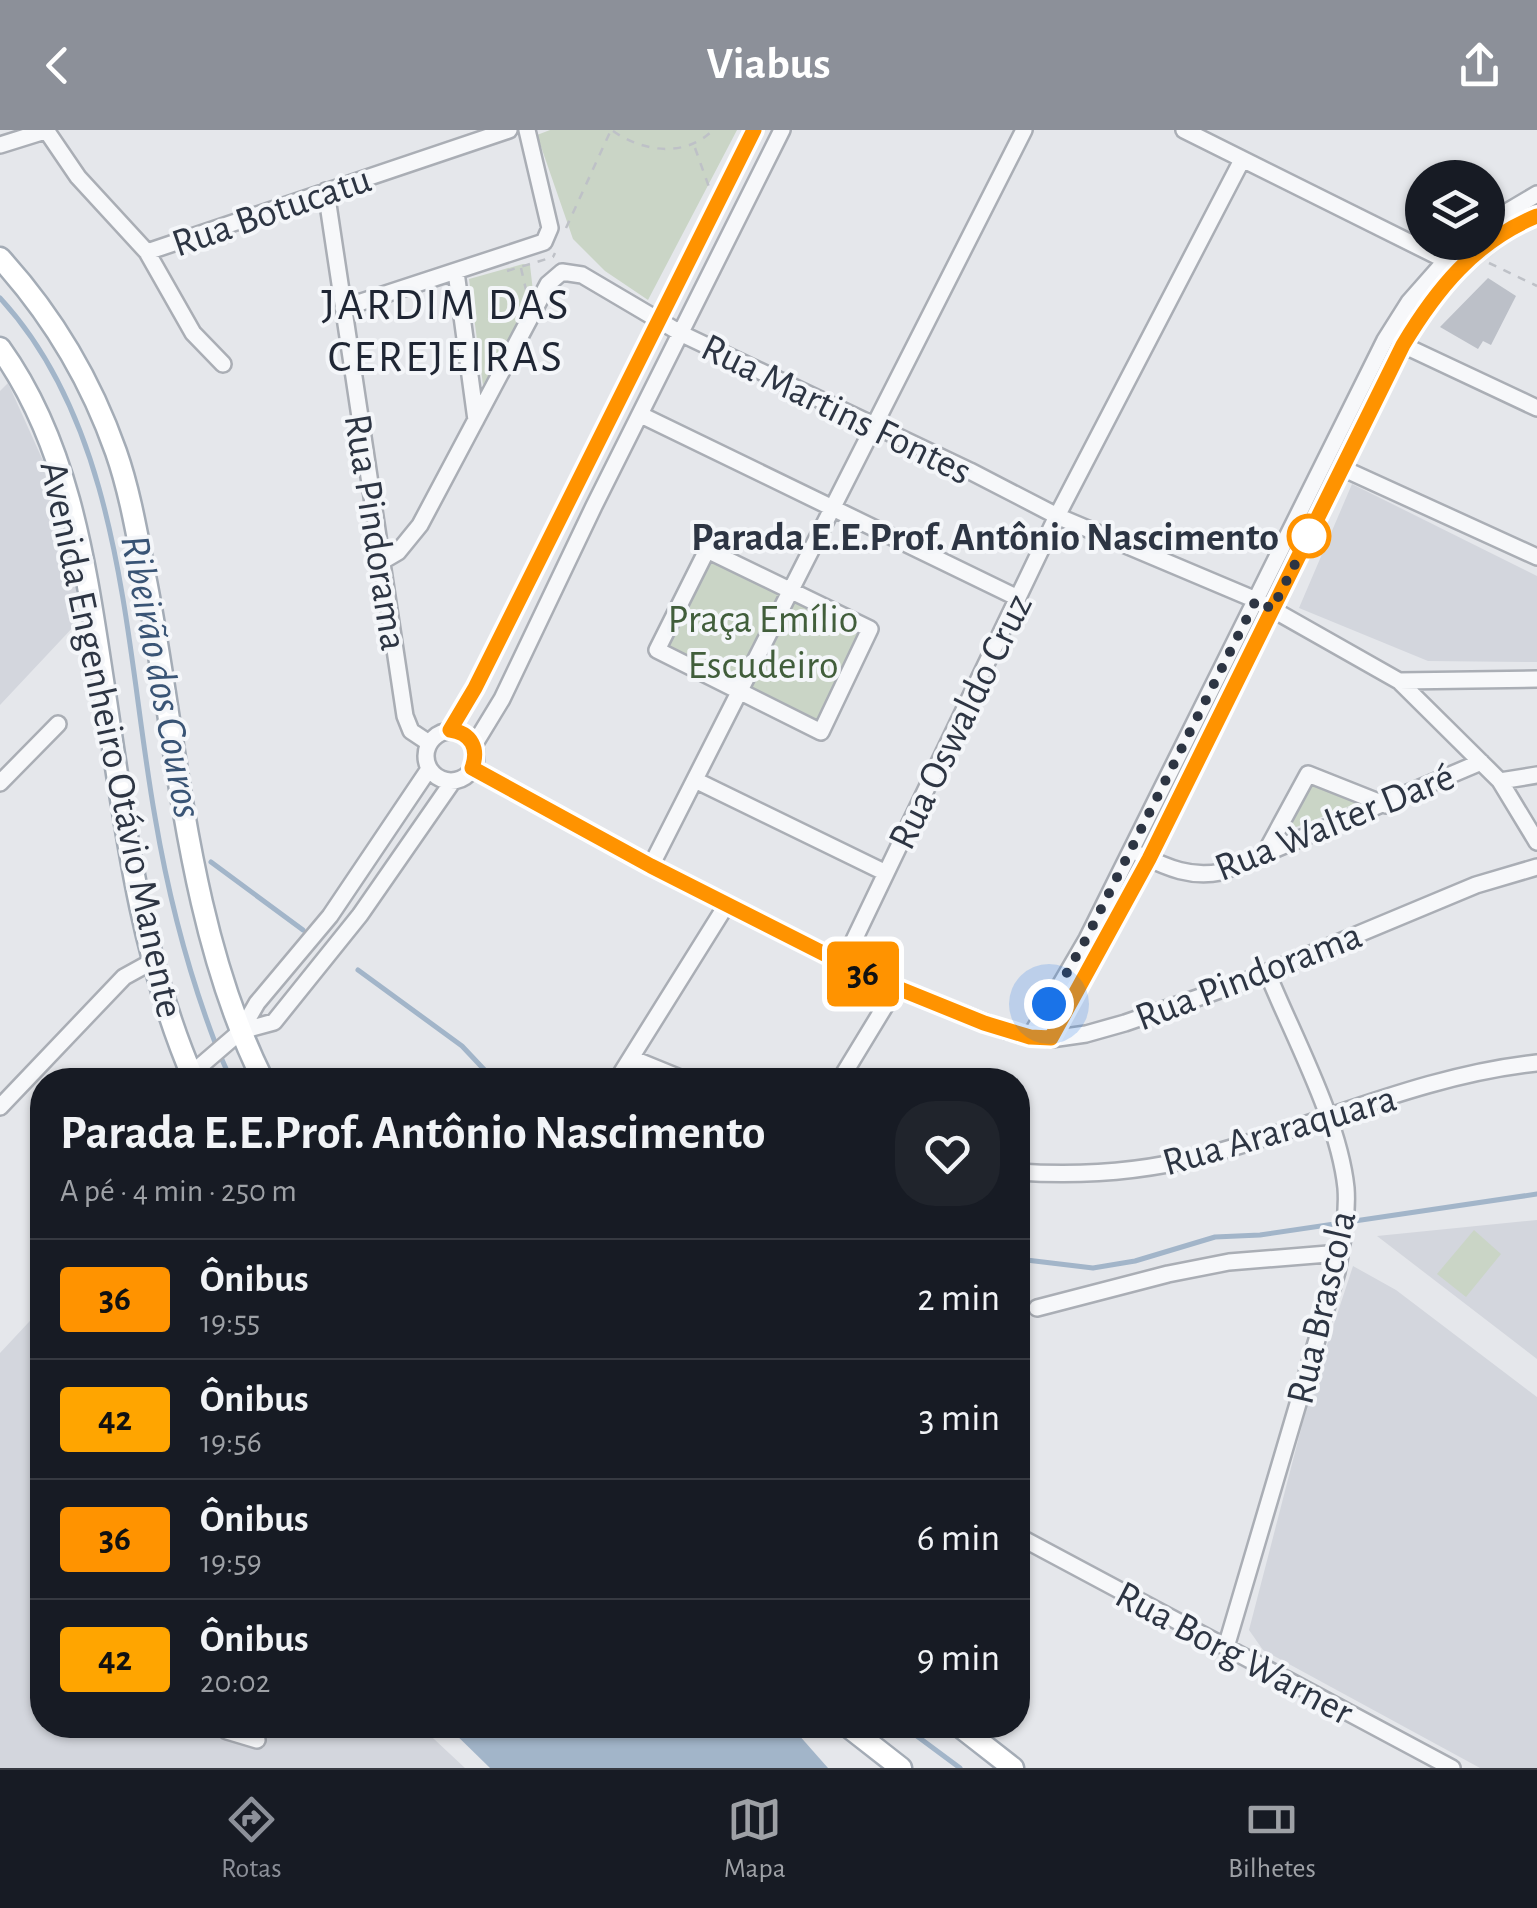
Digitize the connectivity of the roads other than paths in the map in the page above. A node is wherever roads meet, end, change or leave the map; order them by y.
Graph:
1 (47, 130) edge
2 (508, 130) edge
3 (527, 130) edge
4 (754, 130) edge
5 (782, 130) edge
6 (1024, 130) edge
7 (1184, 130) edge
8 (1210, 130) edge
9 (0, 145) edge
10 (1222, 150) junction
11 (1242, 160) junction
12 (326, 191) junction
13 (1537, 194) edge
14 (1505, 213) edge
15 (713, 214) junction
16 (1537, 216) edge
17 (733, 230) junction
18 (1505, 231) edge
19 (544, 242) junction
20 (147, 252) junction
21 (0, 258) edge
22 (1455, 260) edge
23 (1451, 263) junction
24 (456, 272) junction
25 (562, 272) junction
26 (343, 308) junction
27 (660, 322) junction
28 (682, 334) junction
29 (1403, 345) junction
30 (0, 348) edge
31 (223, 364) dead end
32 (471, 380) junction
33 (488, 396) junction
34 (1537, 408) edge
35 (641, 415) junction
36 (476, 420) junction
37 (872, 425) junction
38 (1342, 468) junction
39 (830, 509) junction
40 (1057, 516) junction
41 (554, 528) junction
42 (577, 540) junction
43 (1537, 557) edge
44 (381, 562) junction
45 (790, 590) junction
46 (1018, 598) junction
47 (1256, 600) junction
48 (1272, 609) junction
49 (1537, 679) edge
50 (1399, 682) junction
51 (738, 693) junction
52 (58, 724) dead end
53 (450, 730) junction
54 (429, 743) junction
55 (474, 746) junction
56 (1481, 762) junction
57 (472, 768) junction
58 (429, 769) junction
59 (1537, 775) edge
60 (694, 780) junction
61 (453, 781) junction
62 (1500, 781) junction
63 (0, 783) edge
64 (1386, 805) junction
65 (1537, 842) edge
66 (1131, 850) junction
67 (1263, 857) junction
68 (1149, 859) junction
69 (651, 866) junction
70 (1537, 866) edge
71 (886, 873) junction
72 (727, 904) junction
73 (153, 961) junction
74 (843, 963) junction
75 (1267, 972) junction
76 (896, 988) junction
77 (236, 1035) junction
78 (1030, 1037) junction
79 (1051, 1038) junction
80 (631, 1058) junction
81 (1537, 1063) edge
82 (37, 1068) edge
83 (189, 1068) edge
84 (200, 1068) edge
85 (256, 1068) edge
86 (625, 1068) edge
87 (656, 1068) edge
88 (847, 1068) edge
89 (30, 1076) edge
90 (0, 1107) edge
91 (1327, 1116) junction
92 (1030, 1172) edge
93 (1340, 1254) junction
94 (1038, 1308) dead end
95 (1030, 1542) edge
96 (1226, 1647) junction
97 (250, 1738) edge
98 (863, 1738) edge
99 (975, 1738) edge
100 (257, 1740) dead end
101 (897, 1765) edge
102 (1013, 1768) edge
103 (1452, 1768) edge

1 - 9 street
1 - 20 street
2 - 12 street, Rua Botucatu
3 - 19 street
4 - 15 street
5 - 17 street
6 - 37 street
7 - 10 street
8 - 10 street
10 - 11 street
11 - 23 street
11 - 40 street, Rua Oswaldo Cruz
12 - 20 street, Rua Botucatu
12 - 26 street, Rua Pindorama
13 - 14 street
15 - 17 street
15 - 27 street
16 - 18 street
17 - 28 street
19 - 24 street
19 - 25 street
20 - 31 street
21 - 77 main road, Avenida Engenheiro Otávio Manente
22 - 23 street
23 - 29 street
23 - 47 street
24 - 26 street
24 - 32 street
25 - 27 street, Rua Martins Fontes
25 - 33 street
26 - 44 street, Rua Pindorama
27 - 28 street, Rua Martins Fontes
27 - 41 street
28 - 35 street
28 - 37 street, Rua Martins Fontes
29 - 34 street
29 - 38 street
30 - 73 main road, Avenida Engenheiro Otávio Manente
32 - 33 street
32 - 36 street
33 - 36 street
35 - 39 street
35 - 42 street
36 - 44 street
37 - 39 street
37 - 40 street, Rua Martins Fontes
38 - 43 street
38 - 48 street
39 - 45 street
39 - 46 street
40 - 46 street, Rua Oswaldo Cruz
40 - 47 street, Rua Martins Fontes
41 - 42 street
41 - 53 street
42 - 55 street
44 - 54 street, Rua Pindorama
45 - 51 street
45 - 51 street
45 - 51 street
46 - 71 street, Rua Oswaldo Cruz
47 - 48 street, Rua Martins Fontes
47 - 66 street
48 - 50 street
48 - 68 street
49 - 50 street
50 - 56 street
51 - 60 street
52 - 63 street
53 - 54 street
53 - 55 street
54 - 58 street
55 - 57 street
56 - 62 street
56 - 64 street, Rua Walter Daré
57 - 61 street
57 - 69 street, Rua Pindorama
58 - 61 street
58 - 77 street
59 - 62 street
60 - 69 street
60 - 71 street
61 - 77 street
62 - 65 street
64 - 67 street, Rua Walter Daré
64 - 67 street
66 - 68 street, Rua Walter Daré
66 - 78 street
67 - 68 street, Rua Walter Daré
68 - 79 street
69 - 72 street, Rua Pindorama
70 - 75 street, Rua Pindorama
71 - 74 street, Rua Oswaldo Cruz
72 - 74 street, Rua Pindorama
72 - 80 street
73 - 82 street
73 - 83 main road, Avenida Engenheiro Otávio Manente
74 - 76 street, Rua Pindorama
75 - 79 street, Rua Pindorama
75 - 91 street, Rua Brascola
76 - 78 street, Rua Pindorama
76 - 88 street
77 - 84 street
77 - 85 main road, Avenida Engenheiro Otávio Manente
78 - 79 street, Rua Pindorama
80 - 86 street
80 - 87 street
81 - 91 street, Rua Araraquara
89 - 90 street
91 - 92 street, Rua Araraquara
91 - 93 street, Rua Brascola
93 - 94 street
93 - 96 street, Rua Brascola
95 - 96 street, Rua Borg Warner
96 - 103 street, Rua Borg Warner
97 - 100 street
98 - 101 main road
99 - 102 main road

